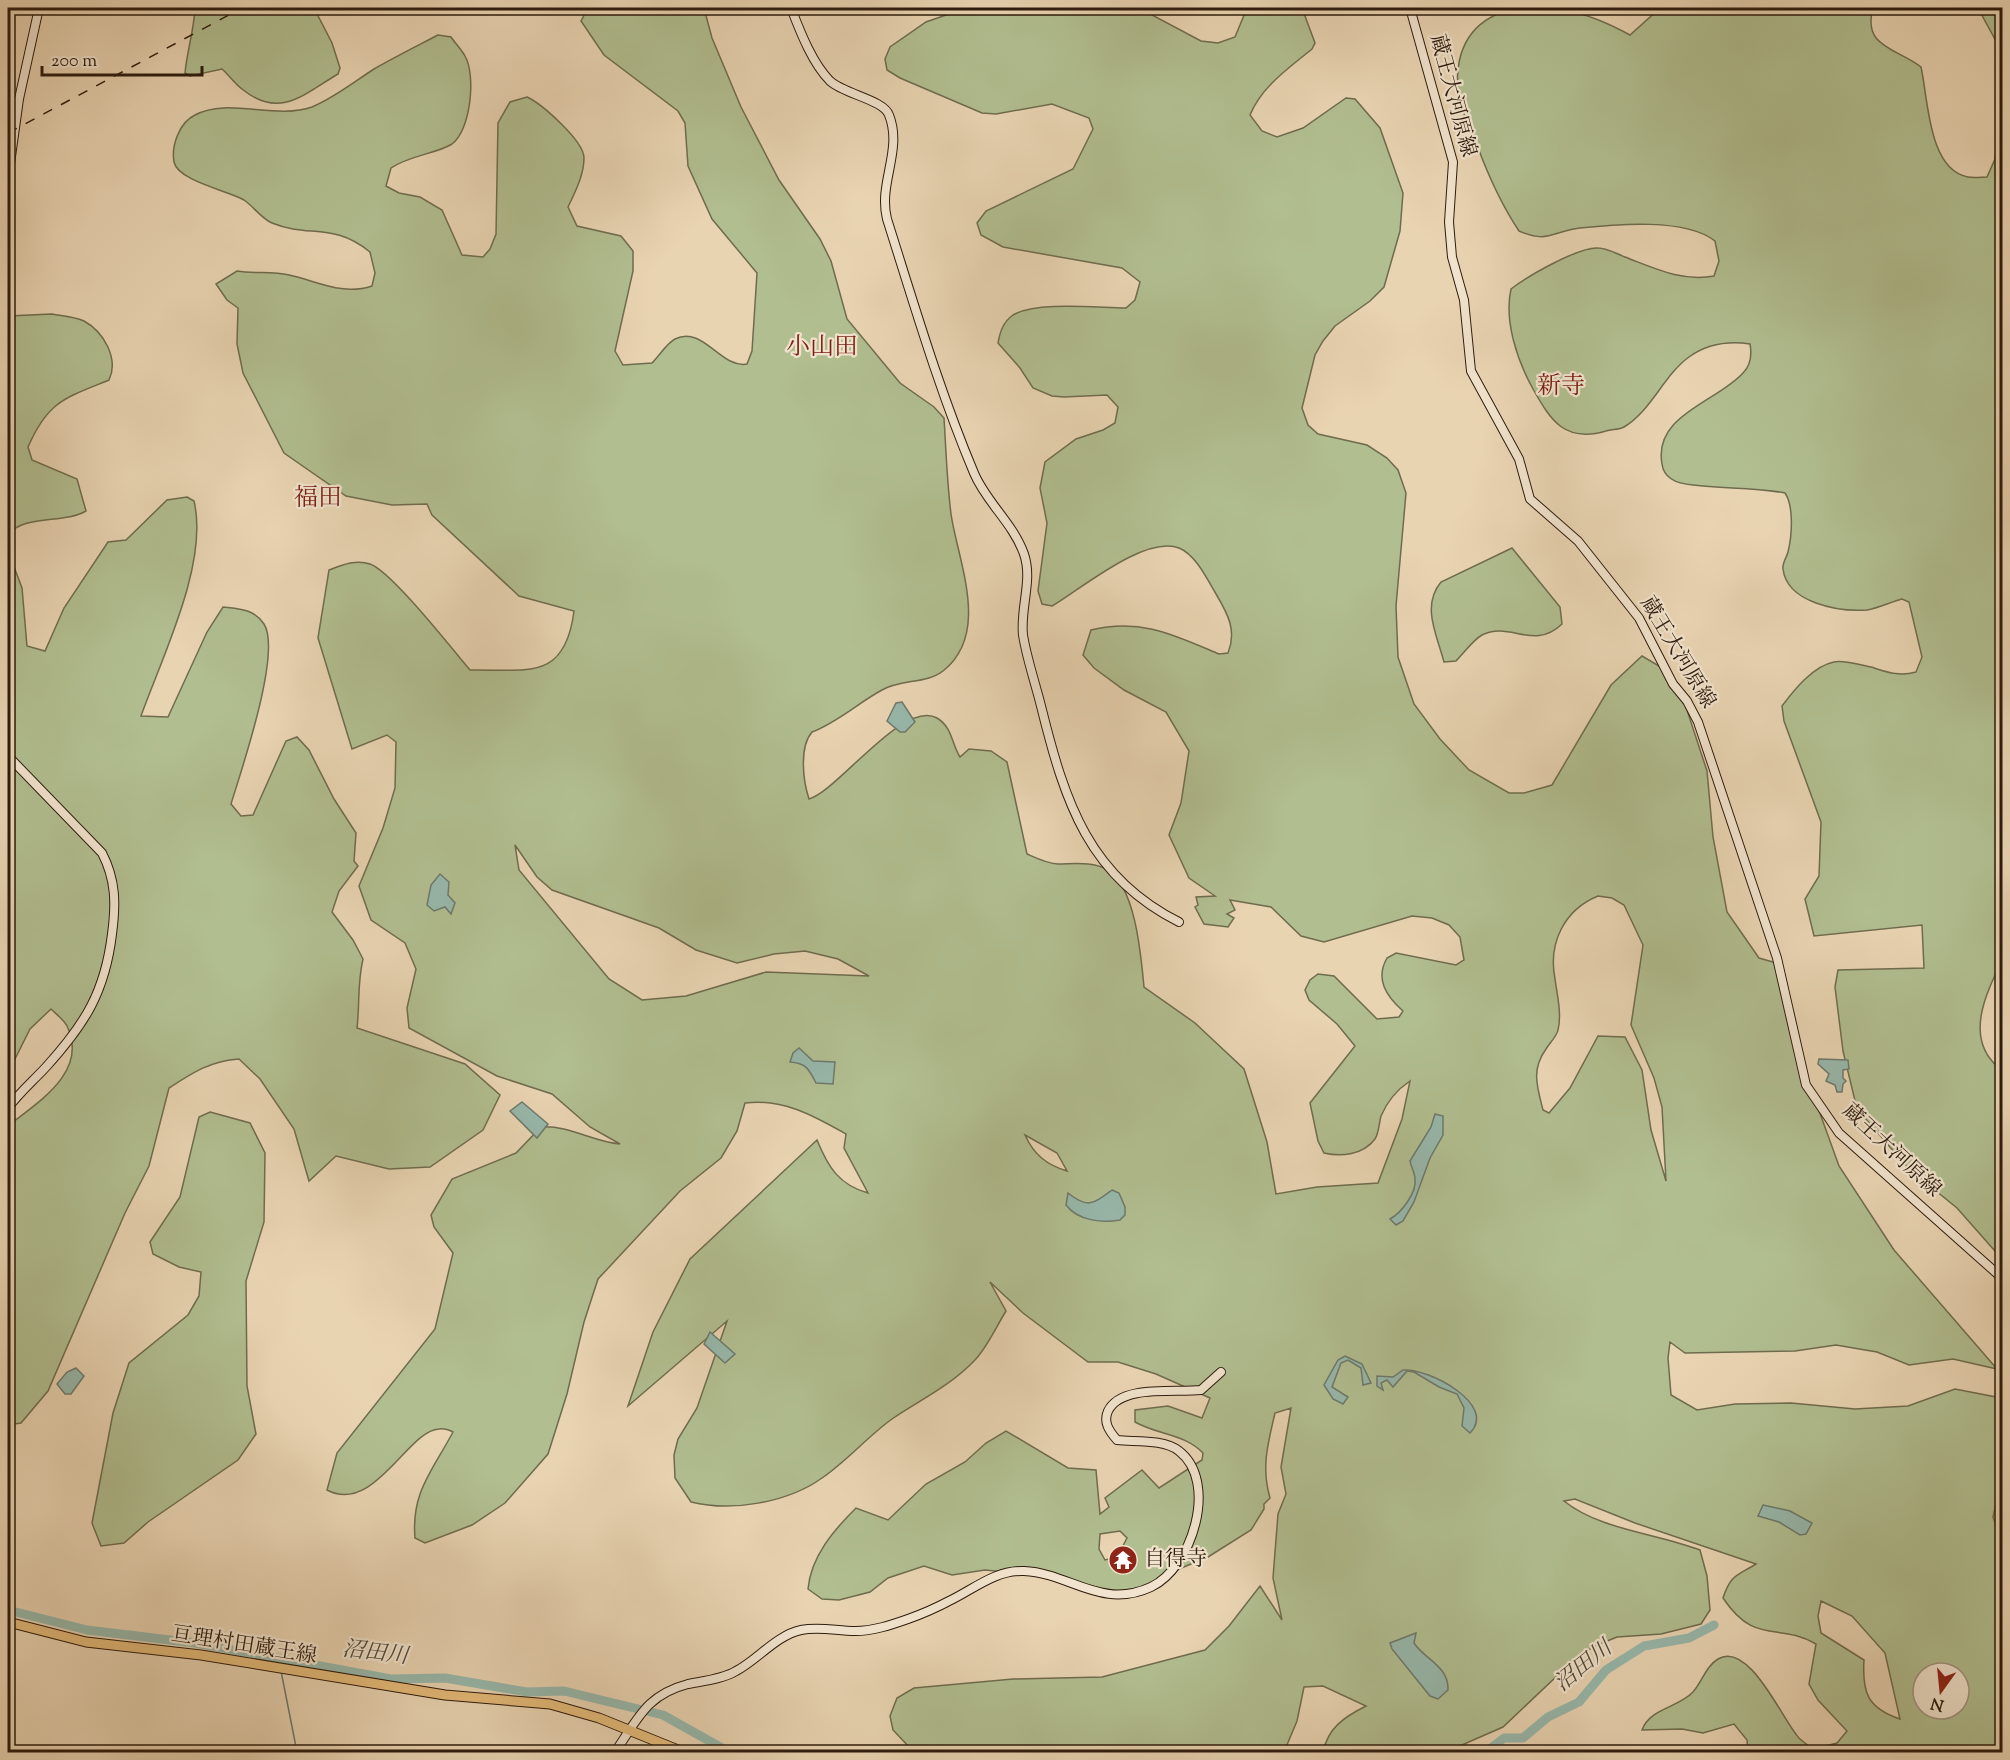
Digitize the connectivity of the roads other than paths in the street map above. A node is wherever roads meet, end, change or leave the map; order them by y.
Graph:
1 (39, 8) edge
2 (791, 8) edge
3 (1410, 8) edge
4 (8, 178) edge
5 (8, 756) edge
6 (1179, 922) dead end
7 (8, 1108) edge
8 (2002, 1278) edge
9 (1221, 1372) dead end
10 (8, 1622) edge
11 (631, 1729) junction
12 (615, 1752) edge
13 (683, 1752) edge

1 - 4 street
2 - 6 street
3 - 8 street, 蔵王大河原線
5 - 7 street
9 - 11 street
10 - 11 main road, 亘理村田蔵王線
11 - 12 street
11 - 13 main road, 亘理村田蔵王線

